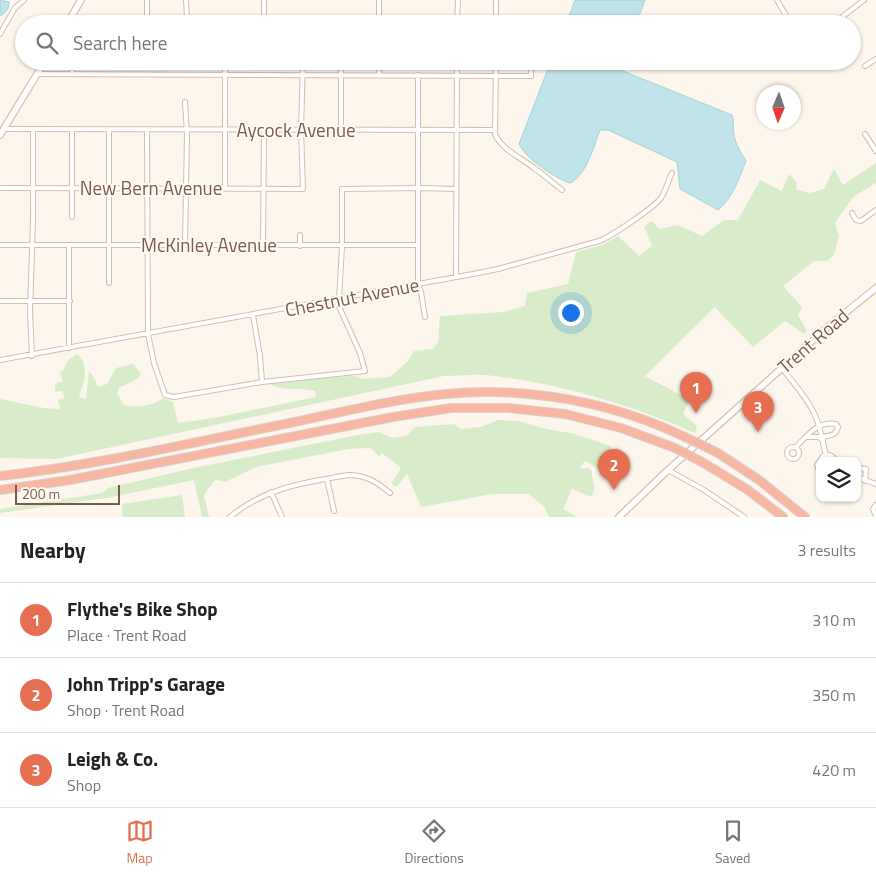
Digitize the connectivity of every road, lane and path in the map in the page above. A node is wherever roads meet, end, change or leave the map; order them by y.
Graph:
1 (24, 0) edge
2 (81, 0) edge
3 (147, 0) edge
4 (186, 0) edge
5 (264, 0) edge
6 (379, 0) edge
7 (458, 0) edge
8 (496, 0) edge
9 (777, 0) edge
10 (864, 0) edge
11 (74, 15) edge
12 (147, 15) edge
13 (187, 15) edge
14 (264, 15) edge
15 (379, 15) edge
16 (457, 15) edge
17 (496, 15) edge
18 (786, 15) edge
19 (845, 15) edge
20 (0, 34) edge
21 (876, 59) edge
22 (865, 66) dead end
23 (39, 70) edge
24 (72, 70) edge
25 (225, 70) edge
26 (303, 70) edge
27 (341, 70) edge
28 (379, 70) edge
29 (456, 70) edge
30 (496, 70) edge
31 (530, 70) edge
32 (37, 74) junction
33 (72, 74) junction
34 (225, 75) junction
35 (303, 75) junction
36 (341, 75) junction
37 (379, 75) junction
38 (418, 75) junction
39 (456, 75) junction
40 (496, 76) junction
41 (185, 102) dead end
42 (4, 129) junction
43 (32, 130) junction
44 (72, 130) junction
45 (110, 130) junction
46 (187, 130) junction
47 (225, 130) junction
48 (264, 130) junction
49 (301, 130) junction
50 (340, 130) junction
51 (418, 130) junction
52 (495, 130) junction
53 (147, 131) junction
54 (456, 131) junction
55 (864, 134) dead end
56 (0, 135) edge
57 (876, 151) edge
58 (672, 173) dead end
59 (0, 188) edge
60 (33, 188) junction
61 (72, 188) junction
62 (109, 188) junction
63 (148, 188) junction
64 (187, 188) junction
65 (225, 188) junction
66 (264, 188) junction
67 (418, 188) junction
68 (456, 189) junction
69 (562, 190) dead end
70 (876, 210) edge
71 (852, 214) dead end
72 (72, 217) dead end
73 (300, 235) dead end
74 (0, 245) edge
75 (32, 245) junction
76 (68, 245) junction
77 (109, 245) junction
78 (148, 245) junction
79 (185, 245) junction
80 (263, 245) junction
81 (418, 245) junction
82 (300, 246) junction
83 (342, 246) junction
84 (456, 278) junction
85 (109, 283) dead end
86 (418, 284) junction
87 (876, 289) edge
88 (337, 299) junction
89 (0, 301) edge
90 (30, 301) junction
91 (70, 301) junction
92 (253, 315) junction
93 (425, 317) dead end
94 (148, 334) junction
95 (69, 348) junction
96 (32, 356) junction
97 (0, 360) edge
98 (782, 368) junction
99 (262, 382) junction
100 (819, 425) junction
101 (807, 437) junction
102 (823, 438) junction
103 (796, 447) dead end
104 (826, 455) junction
105 (822, 457) edge
106 (834, 457) edge
107 (60, 468) junction
108 (861, 468) edge
109 (0, 470) edge
110 (668, 470) junction
111 (0, 476) edge
112 (861, 478) edge
113 (327, 479) junction
114 (866, 480) junction
115 (876, 484) edge
116 (28, 487) junction
117 (0, 490) edge
118 (272, 492) junction
119 (390, 492) dead end
120 (0, 494) edge
121 (876, 505) edge
122 (334, 511) dead end
123 (781, 516) edge
124 (804, 516) edge
125 (876, 516) edge
126 (230, 517) edge
127 (282, 517) edge
128 (619, 517) edge
129 (744, 517) edge

1 - 20 street
2 - 11 street
3 - 12 street
4 - 13 street
5 - 14 street
6 - 15 street
7 - 16 street
8 - 17 street
9 - 18 street
10 - 19 street
21 - 22 street
23 - 32 street
24 - 33 street
25 - 34 street
26 - 35 street
27 - 36 street
28 - 37 street
29 - 39 street
30 - 40 street
31 - 40 street
32 - 33 street
32 - 42 street
33 - 34 street
34 - 35 street
34 - 47 street
35 - 36 street
35 - 49 street
36 - 37 street
36 - 50 street
37 - 38 street
38 - 39 street
38 - 51 street
39 - 40 street
39 - 54 street
40 - 52 street
41 - 46 street
42 - 43 street, Aycock Avenue
42 - 56 street
43 - 44 street, Aycock Avenue
43 - 60 street
44 - 45 street, Aycock Avenue
44 - 61 street
45 - 53 street, Aycock Avenue
45 - 62 street
46 - 47 street, Aycock Avenue
46 - 53 street, Aycock Avenue
46 - 64 street
47 - 48 street, Aycock Avenue
47 - 65 street
48 - 49 street, Aycock Avenue
48 - 66 street
49 - 50 street, Aycock Avenue
49 - 66 street, New Bern Avenue
50 - 51 street, Aycock Avenue
51 - 54 street, Aycock Avenue
51 - 67 street
52 - 54 street, Aycock Avenue
52 - 69 street
53 - 63 street
54 - 68 street
55 - 57 street
58 - 84 street, Chestnut Avenue
59 - 60 street, New Bern Avenue
60 - 61 street, New Bern Avenue
60 - 75 street
61 - 62 street, New Bern Avenue
61 - 72 street
62 - 63 street, New Bern Avenue
62 - 77 street
63 - 64 street, New Bern Avenue
63 - 78 street
64 - 65 street, New Bern Avenue
64 - 79 street
65 - 66 street, New Bern Avenue
66 - 80 street
67 - 68 street
67 - 81 street
67 - 83 street
68 - 84 street
70 - 71 street
73 - 82 street
74 - 75 street, McKinley Avenue
75 - 76 street, McKinley Avenue
75 - 90 street
76 - 77 street, McKinley Avenue
76 - 91 street
77 - 78 street, McKinley Avenue
77 - 85 street
78 - 79 street, McKinley Avenue
78 - 94 street
79 - 80 street, McKinley Avenue
80 - 82 street, McKinley Avenue
81 - 83 street, McKinley Avenue
81 - 86 street
82 - 83 street, McKinley Avenue
83 - 88 street
84 - 86 street, Chestnut Avenue
86 - 88 street, Chestnut Avenue
86 - 93 street
87 - 98 street, Trent Road
88 - 92 street, Chestnut Avenue
88 - 99 street
89 - 90 street
90 - 91 street
90 - 96 street
91 - 95 street
92 - 94 street, Chestnut Avenue
92 - 99 street
94 - 95 street, Chestnut Avenue
94 - 99 street
95 - 96 street, Chestnut Avenue
96 - 97 street, Chestnut Avenue
98 - 100 street
98 - 110 street, Trent Road
100 - 101 street
100 - 102 street
100 - 102 street
101 - 102 street
101 - 103 street
102 - 104 street
104 - 105 street
104 - 106 street
107 - 109 highway
107 - 111 highway
107 - 124 highway, bridge
108 - 114 street
110 - 128 street, Trent Road
110 - 129 street
112 - 114 street
113 - 118 street
113 - 119 street
113 - 122 street
114 - 115 street
116 - 117 highway
116 - 120 highway
116 - 123 highway, bridge
118 - 126 street
118 - 127 street
121 - 125 street

